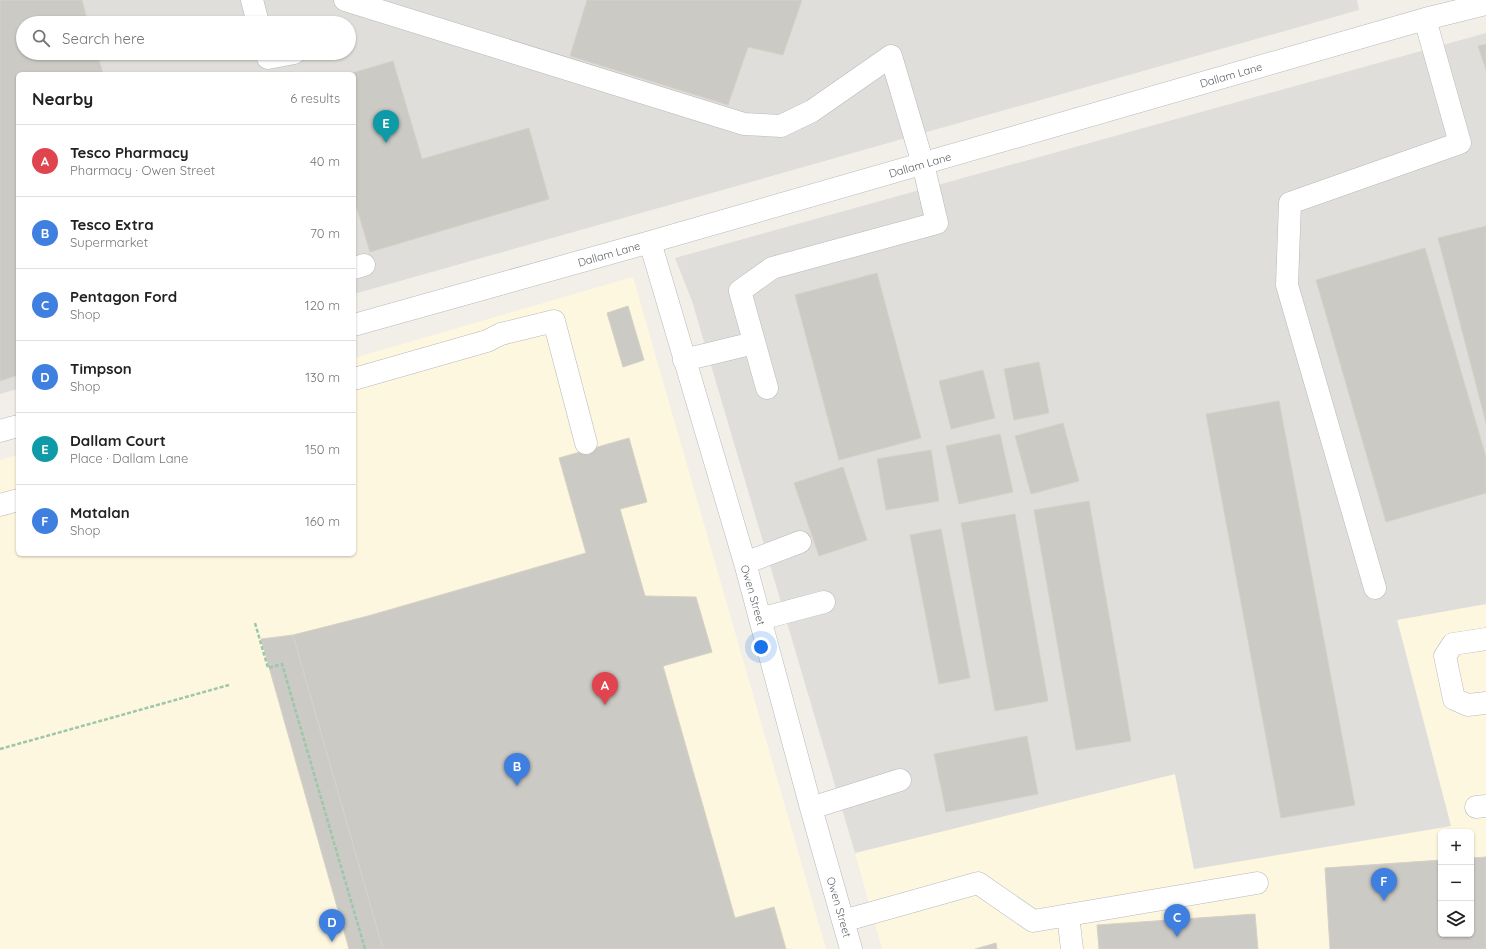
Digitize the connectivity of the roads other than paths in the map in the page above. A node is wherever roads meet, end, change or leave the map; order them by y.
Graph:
1 (252, 0) edge
2 (345, 0) edge
3 (1486, 4) edge
4 (256, 16) edge
5 (1425, 19) junction
6 (923, 164) junction
7 (650, 242) junction
8 (356, 324) edge
9 (754, 343) junction
10 (684, 360) junction
11 (356, 378) edge
12 (767, 388) dead end
13 (16, 427) edge
14 (0, 431) edge
15 (586, 443) dead end
16 (16, 501) edge
17 (0, 505) edge
18 (800, 542) dead end
19 (745, 563) junction
20 (1375, 588) dead end
21 (824, 602) dead end
22 (760, 620) junction
23 (1486, 639) edge
24 (1486, 703) edge
25 (900, 780) dead end
26 (811, 808) junction
27 (1257, 883) dead end
28 (1068, 915) junction
29 (843, 921) junction
30 (851, 949) edge
31 (1072, 949) edge

1 - 4 street
2 - 6 street
3 - 5 street, Dallam Lane
5 - 6 street, Dallam Lane
5 - 20 street
6 - 7 street, Dallam Lane
6 - 9 street
7 - 8 street, Dallam Lane
7 - 10 street, Owen Street
9 - 10 street
9 - 12 street
10 - 19 street, Owen Street
11 - 15 street
13 - 14 street
16 - 17 street
18 - 19 street
19 - 22 street, Owen Street
21 - 22 street
22 - 26 street, Owen Street
23 - 24 street
25 - 26 street
26 - 29 street, Owen Street
27 - 28 street
28 - 29 street
28 - 31 street
29 - 30 street, Owen Street

